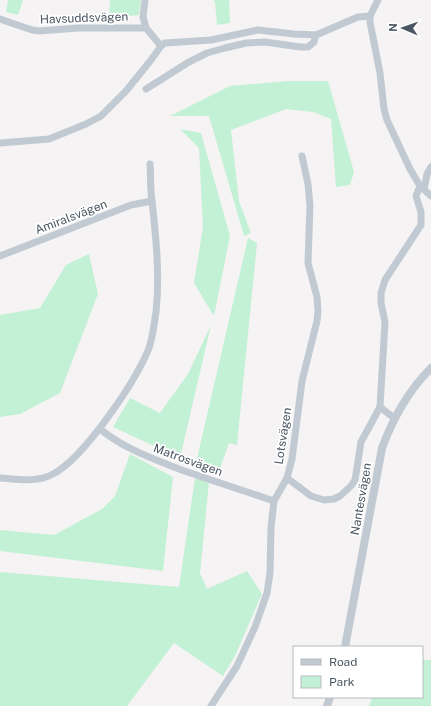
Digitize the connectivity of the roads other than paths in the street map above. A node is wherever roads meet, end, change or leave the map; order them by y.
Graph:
1 (145, 0) edge
2 (378, 0) edge
3 (370, 16) junction
4 (0, 20) edge
5 (146, 28) junction
6 (316, 35) junction
7 (161, 46) junction
8 (146, 89) dead end
9 (0, 143) edge
10 (302, 156) dead end
11 (150, 164) dead end
12 (431, 167) edge
13 (422, 188) junction
14 (431, 196) edge
15 (152, 201) junction
16 (0, 256) edge
17 (431, 368) edge
18 (380, 407) junction
19 (394, 418) junction
20 (100, 429) junction
21 (0, 478) edge
22 (287, 478) junction
23 (274, 500) junction
24 (345, 646) edge
25 (211, 706) edge

1 - 5 street
2 - 3 street
3 - 6 street
3 - 13 street
4 - 5 street, Havsuddsvägen
5 - 7 street
6 - 7 street
6 - 8 street
7 - 9 street
10 - 22 street, Lotsvägen
11 - 15 street
12 - 13 street
13 - 14 street
13 - 18 street
15 - 16 street, Amiralsvägen
15 - 20 street
17 - 19 street, Nantesvägen
18 - 19 street
18 - 22 street
19 - 24 street, Nantesvägen
20 - 21 street
20 - 23 street, Matrosvägen
22 - 23 street, Lotsvägen
23 - 25 street, Lotsvägen

